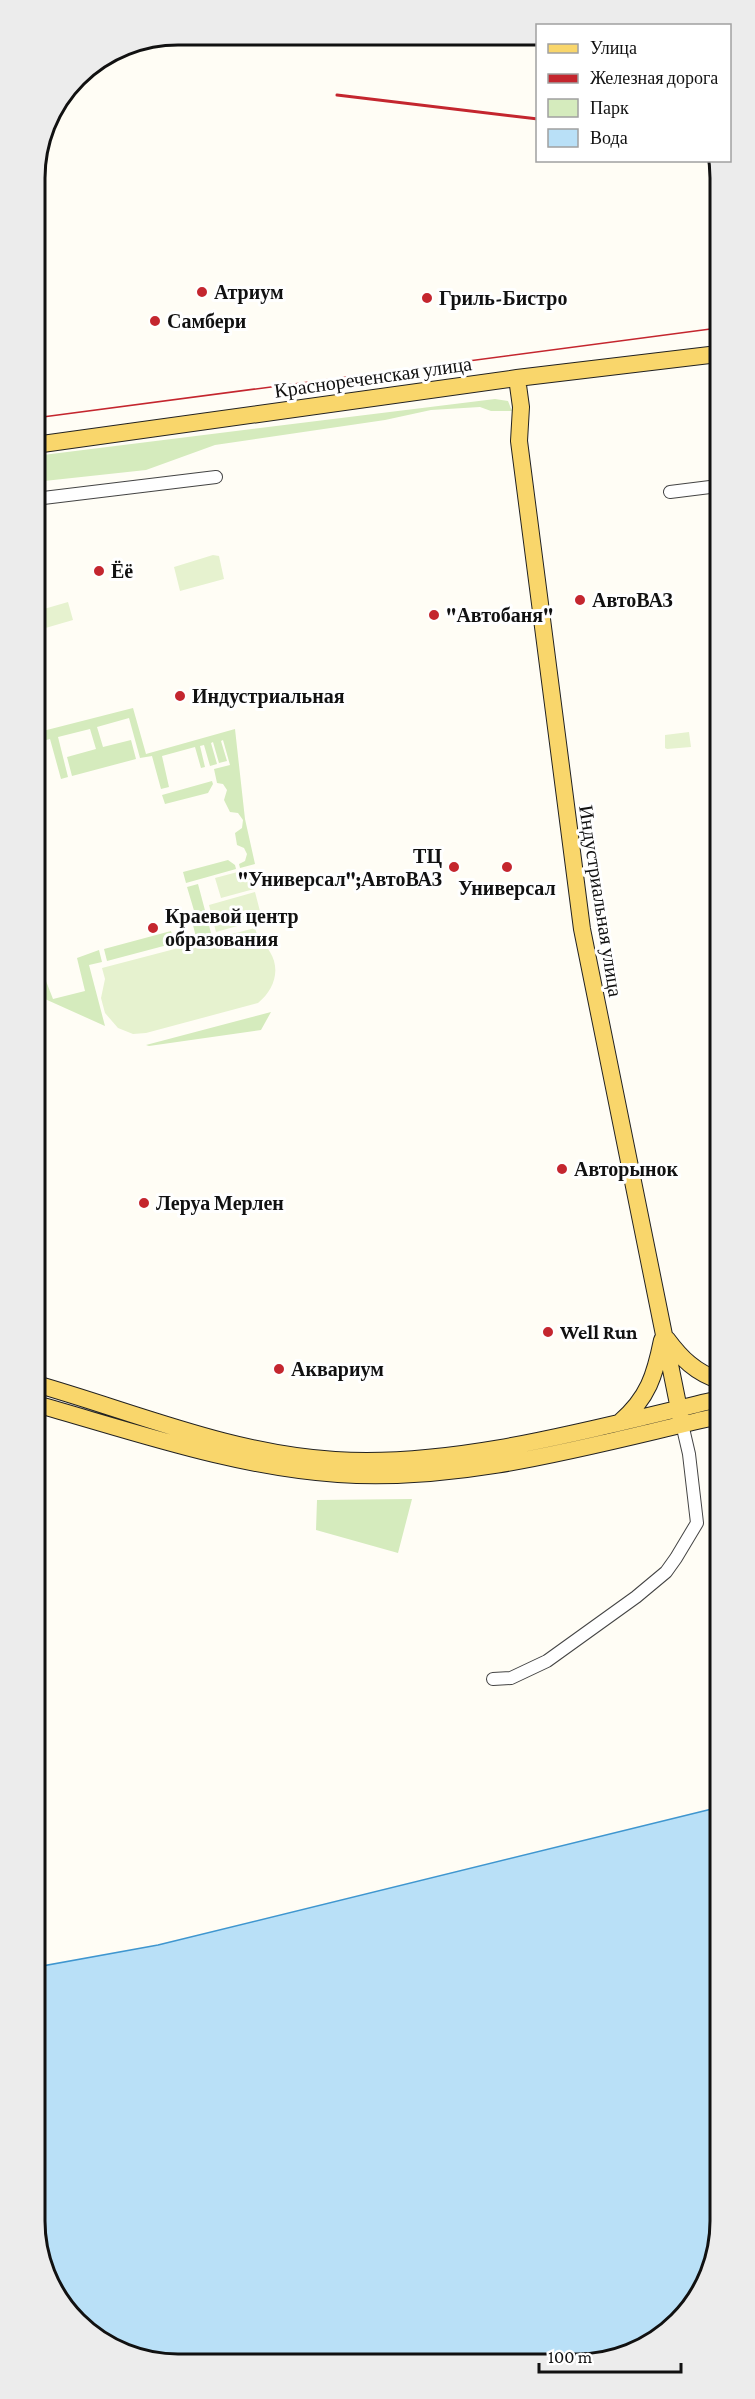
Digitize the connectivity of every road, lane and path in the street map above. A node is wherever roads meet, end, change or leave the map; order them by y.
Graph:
1 (710, 355) edge
2 (517, 378) junction
3 (45, 445) edge
4 (216, 477) dead end
5 (710, 487) edge
6 (670, 492) dead end
7 (45, 498) edge
8 (663, 1333) junction
9 (710, 1377) edge
10 (45, 1387) edge
11 (710, 1403) edge
12 (45, 1406) edge
13 (710, 1416) edge
14 (681, 1417) junction
15 (584, 1430) junction
16 (493, 1679) dead end

1 - 2 main road, Краснореченская улица
2 - 3 main road, Краснореченская улица
2 - 8 main road, Индустриальная улица
4 - 7 street
5 - 6 street
8 - 9 main road
8 - 14 main road, Индустриальная улица
8 - 15 main road
10 - 15 main road
11 - 14 main road
12 - 14 main road
13 - 14 main road
14 - 15 main road
14 - 16 street

